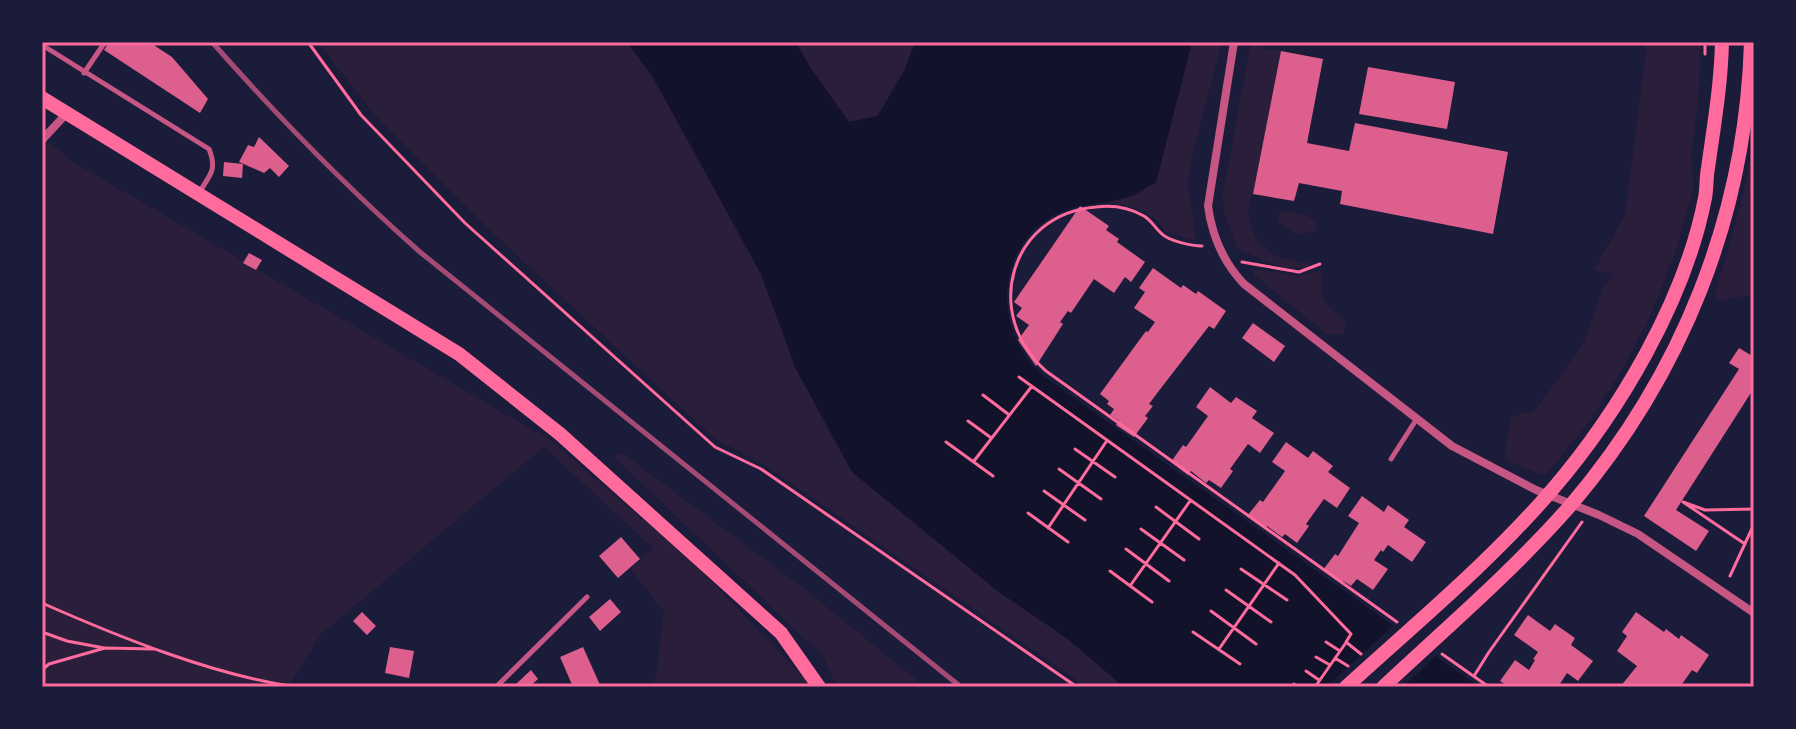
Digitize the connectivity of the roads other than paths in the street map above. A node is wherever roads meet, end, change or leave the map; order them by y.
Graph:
1 (105, 42) edge
2 (1234, 42) edge
3 (1722, 42) edge
4 (1751, 44) edge
5 (42, 45) edge
6 (84, 73) junction
7 (42, 98) edge
8 (67, 113) junction
9 (42, 140) edge
10 (198, 194) junction
11 (1416, 420) junction
12 (1391, 459) dead end
13 (587, 597) dead end
14 (1754, 613) edge
15 (496, 687) edge
16 (819, 687) edge
17 (1346, 687) edge
18 (1383, 687) edge

1 - 6 lane
2 - 11 street
3 - 17 main road
4 - 18 main road
5 - 6 lane
6 - 10 lane
7 - 8 main road
8 - 9 street
8 - 10 main road
10 - 16 main road
11 - 12 lane
11 - 14 street
13 - 15 lane

